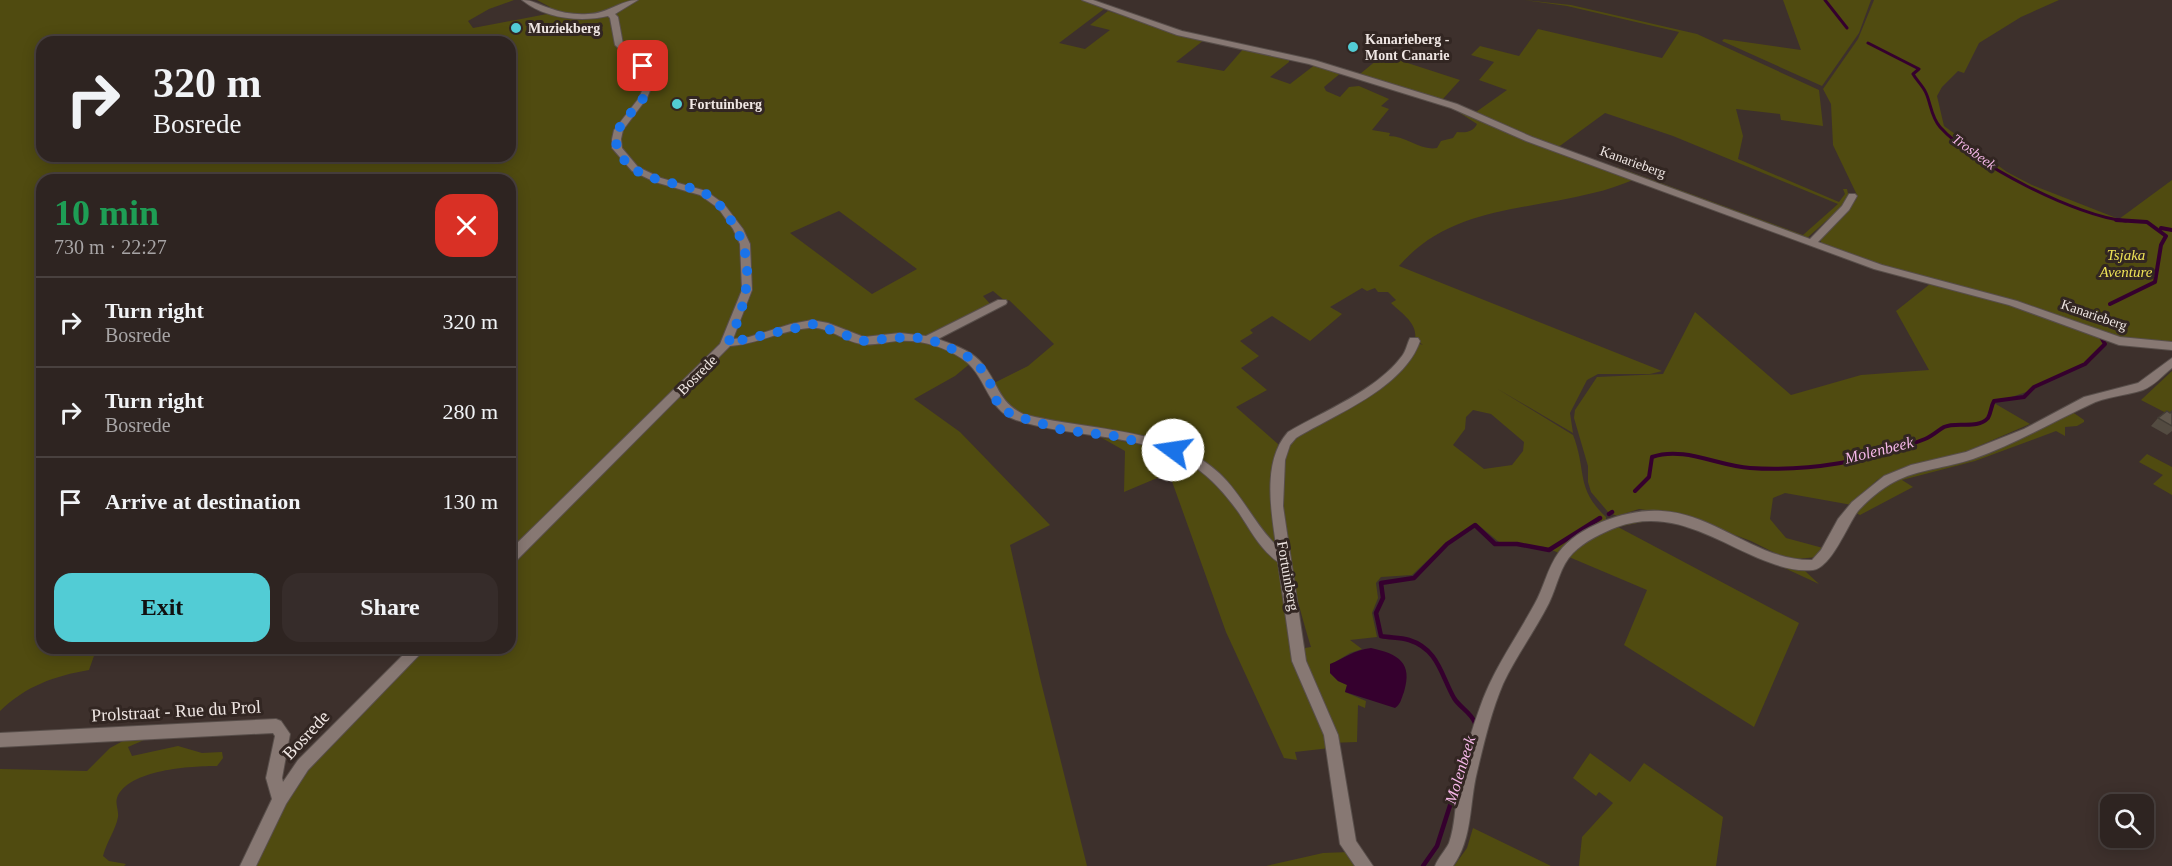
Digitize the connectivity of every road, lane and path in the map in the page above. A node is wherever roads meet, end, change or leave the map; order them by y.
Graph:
1 (526, 0) edge
2 (634, 0) edge
3 (1086, 0) edge
4 (609, 13) junction
5 (1852, 196) dead end
6 (1811, 244) junction
7 (1002, 302) dead end
8 (929, 339) junction
9 (1414, 340) dead end
10 (728, 343) junction
11 (2172, 346) edge
12 (2172, 362) edge
13 (516, 552) edge
14 (1283, 558) junction
15 (413, 654) edge
16 (0, 740) edge
17 (280, 799) junction
18 (248, 866) edge
19 (1365, 866) edge
20 (1443, 866) edge

1 - 4 street
2 - 4 street
3 - 6 street, Kanarieberg
4 - 10 street, Bosrede
5 - 6 street
6 - 11 street, Kanarieberg
7 - 8 street
8 - 10 street
8 - 14 street
9 - 14 street, Fortuinberg
10 - 13 street, Bosrede
12 - 20 street
14 - 19 street, Fortuinberg
15 - 17 street, Bosrede
16 - 17 street, Prolstraat - Rue du Prol
17 - 18 street, Bosrede

